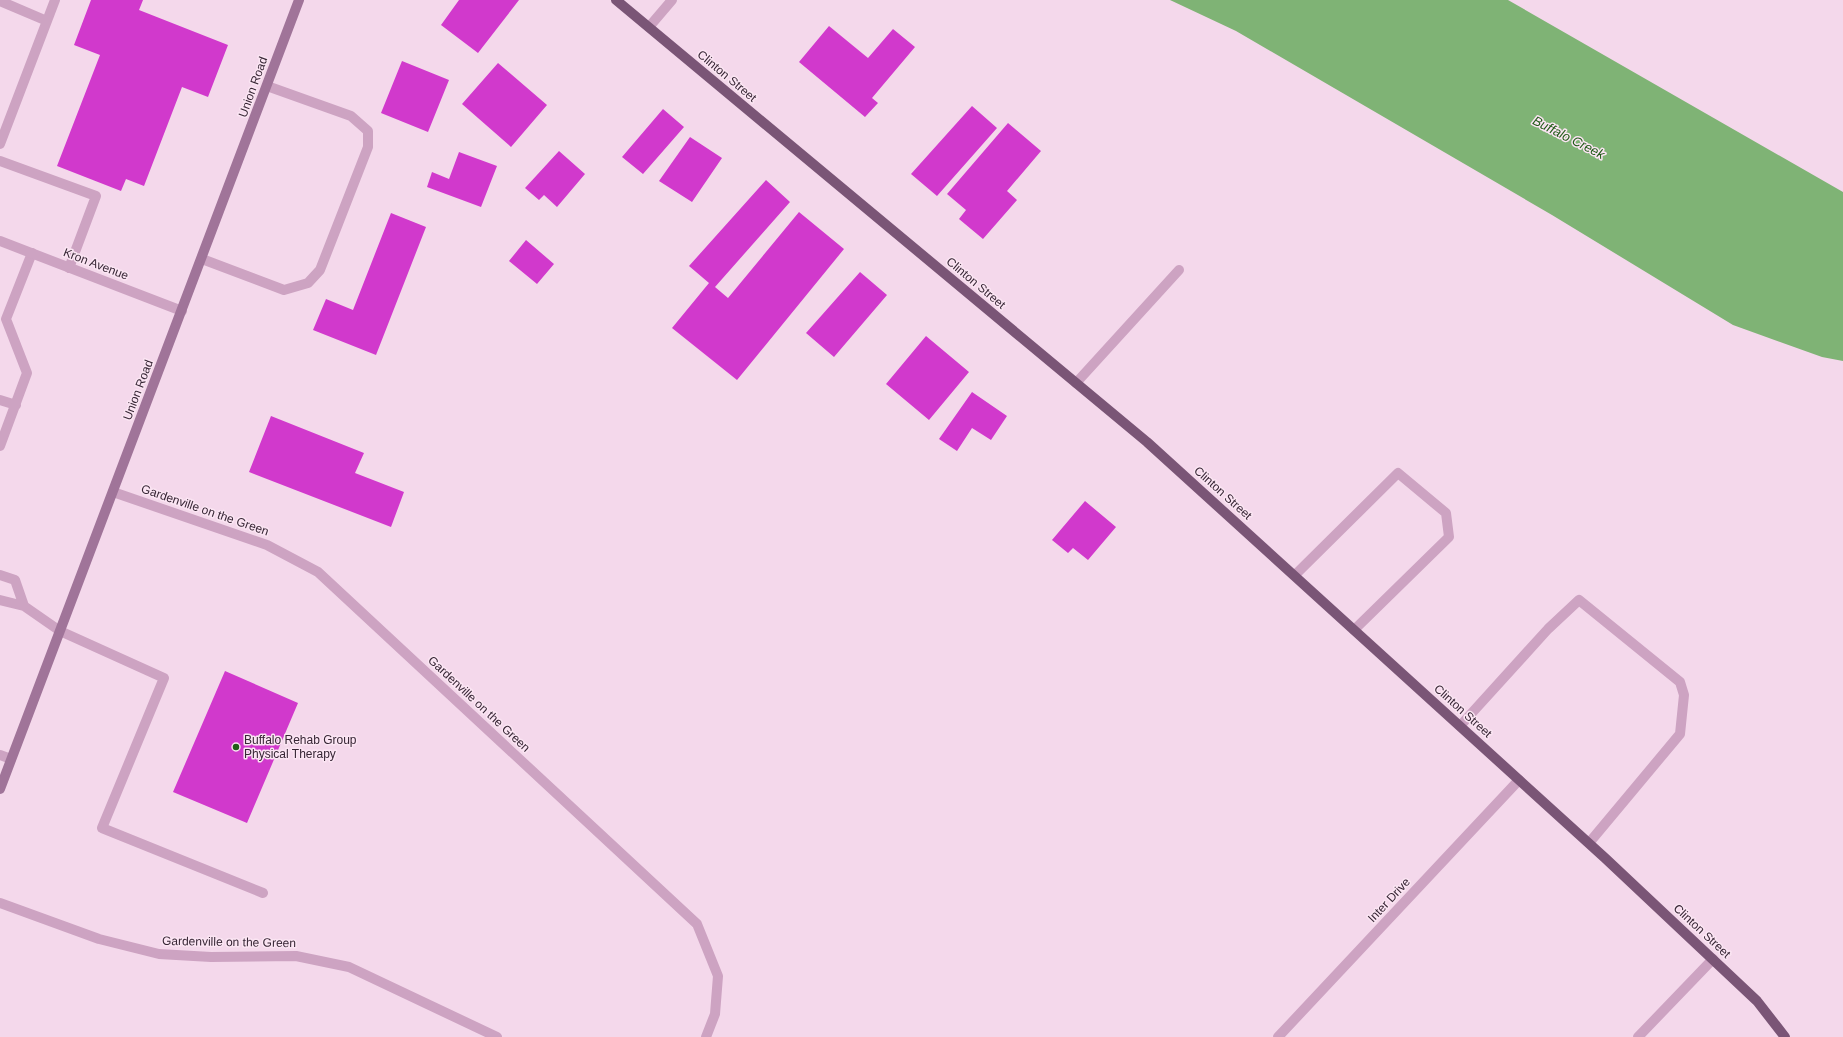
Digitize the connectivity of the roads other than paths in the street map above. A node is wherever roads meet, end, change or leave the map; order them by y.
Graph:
1 (55, 0) edge
2 (299, 0) edge
3 (616, 0) edge
4 (672, 0) edge
5 (0, 1) edge
6 (47, 21) junction
7 (649, 27) junction
8 (267, 86) junction
9 (0, 144) edge
10 (0, 161) edge
11 (0, 241) edge
12 (32, 253) junction
13 (202, 259) junction
14 (69, 268) junction
15 (1179, 270) dead end
16 (182, 311) junction
17 (1076, 383) junction
18 (0, 400) edge
19 (16, 405) junction
20 (0, 446) edge
21 (113, 492) junction
22 (0, 575) edge
23 (1295, 575) junction
24 (0, 600) edge
25 (24, 606) junction
26 (1354, 630) junction
27 (60, 631) junction
28 (1460, 726) junction
29 (0, 755) edge
30 (12, 759) junction
31 (1519, 780) junction
32 (0, 789) edge
33 (1589, 843) junction
34 (263, 893) dead end
35 (0, 903) edge
36 (1713, 959) junction
37 (497, 1037) edge
38 (706, 1037) edge
39 (1278, 1037) edge
40 (1638, 1037) edge
41 (1785, 1037) edge

1 - 6 street
2 - 8 main road, Union Road
3 - 7 main road, Clinton Street
4 - 7 street
5 - 6 street
6 - 9 street
7 - 17 main road, Clinton Street
8 - 13 main road, Union Road
8 - 13 street
10 - 14 street
11 - 12 street, Kron Avenue
12 - 14 street, Kron Avenue
12 - 19 street
13 - 16 main road, Union Road
14 - 16 street, Kron Avenue
15 - 17 street
16 - 21 main road, Union Road
17 - 23 main road, Clinton Street
18 - 19 street
19 - 20 street
21 - 27 main road, Union Road
21 - 38 street, Gardenville on the Green
22 - 25 street
23 - 26 main road, Clinton Street
23 - 26 street
24 - 25 street
25 - 27 street
26 - 28 main road, Clinton Street
27 - 30 main road, Union Road
27 - 34 street
28 - 31 main road, Clinton Street
28 - 33 street
29 - 30 street
30 - 32 main road, Union Road
31 - 33 main road, Clinton Street
31 - 39 street, Inter Drive
33 - 36 main road, Clinton Street
35 - 37 street, Gardenville on the Green
36 - 40 street
36 - 41 main road, Clinton Street

